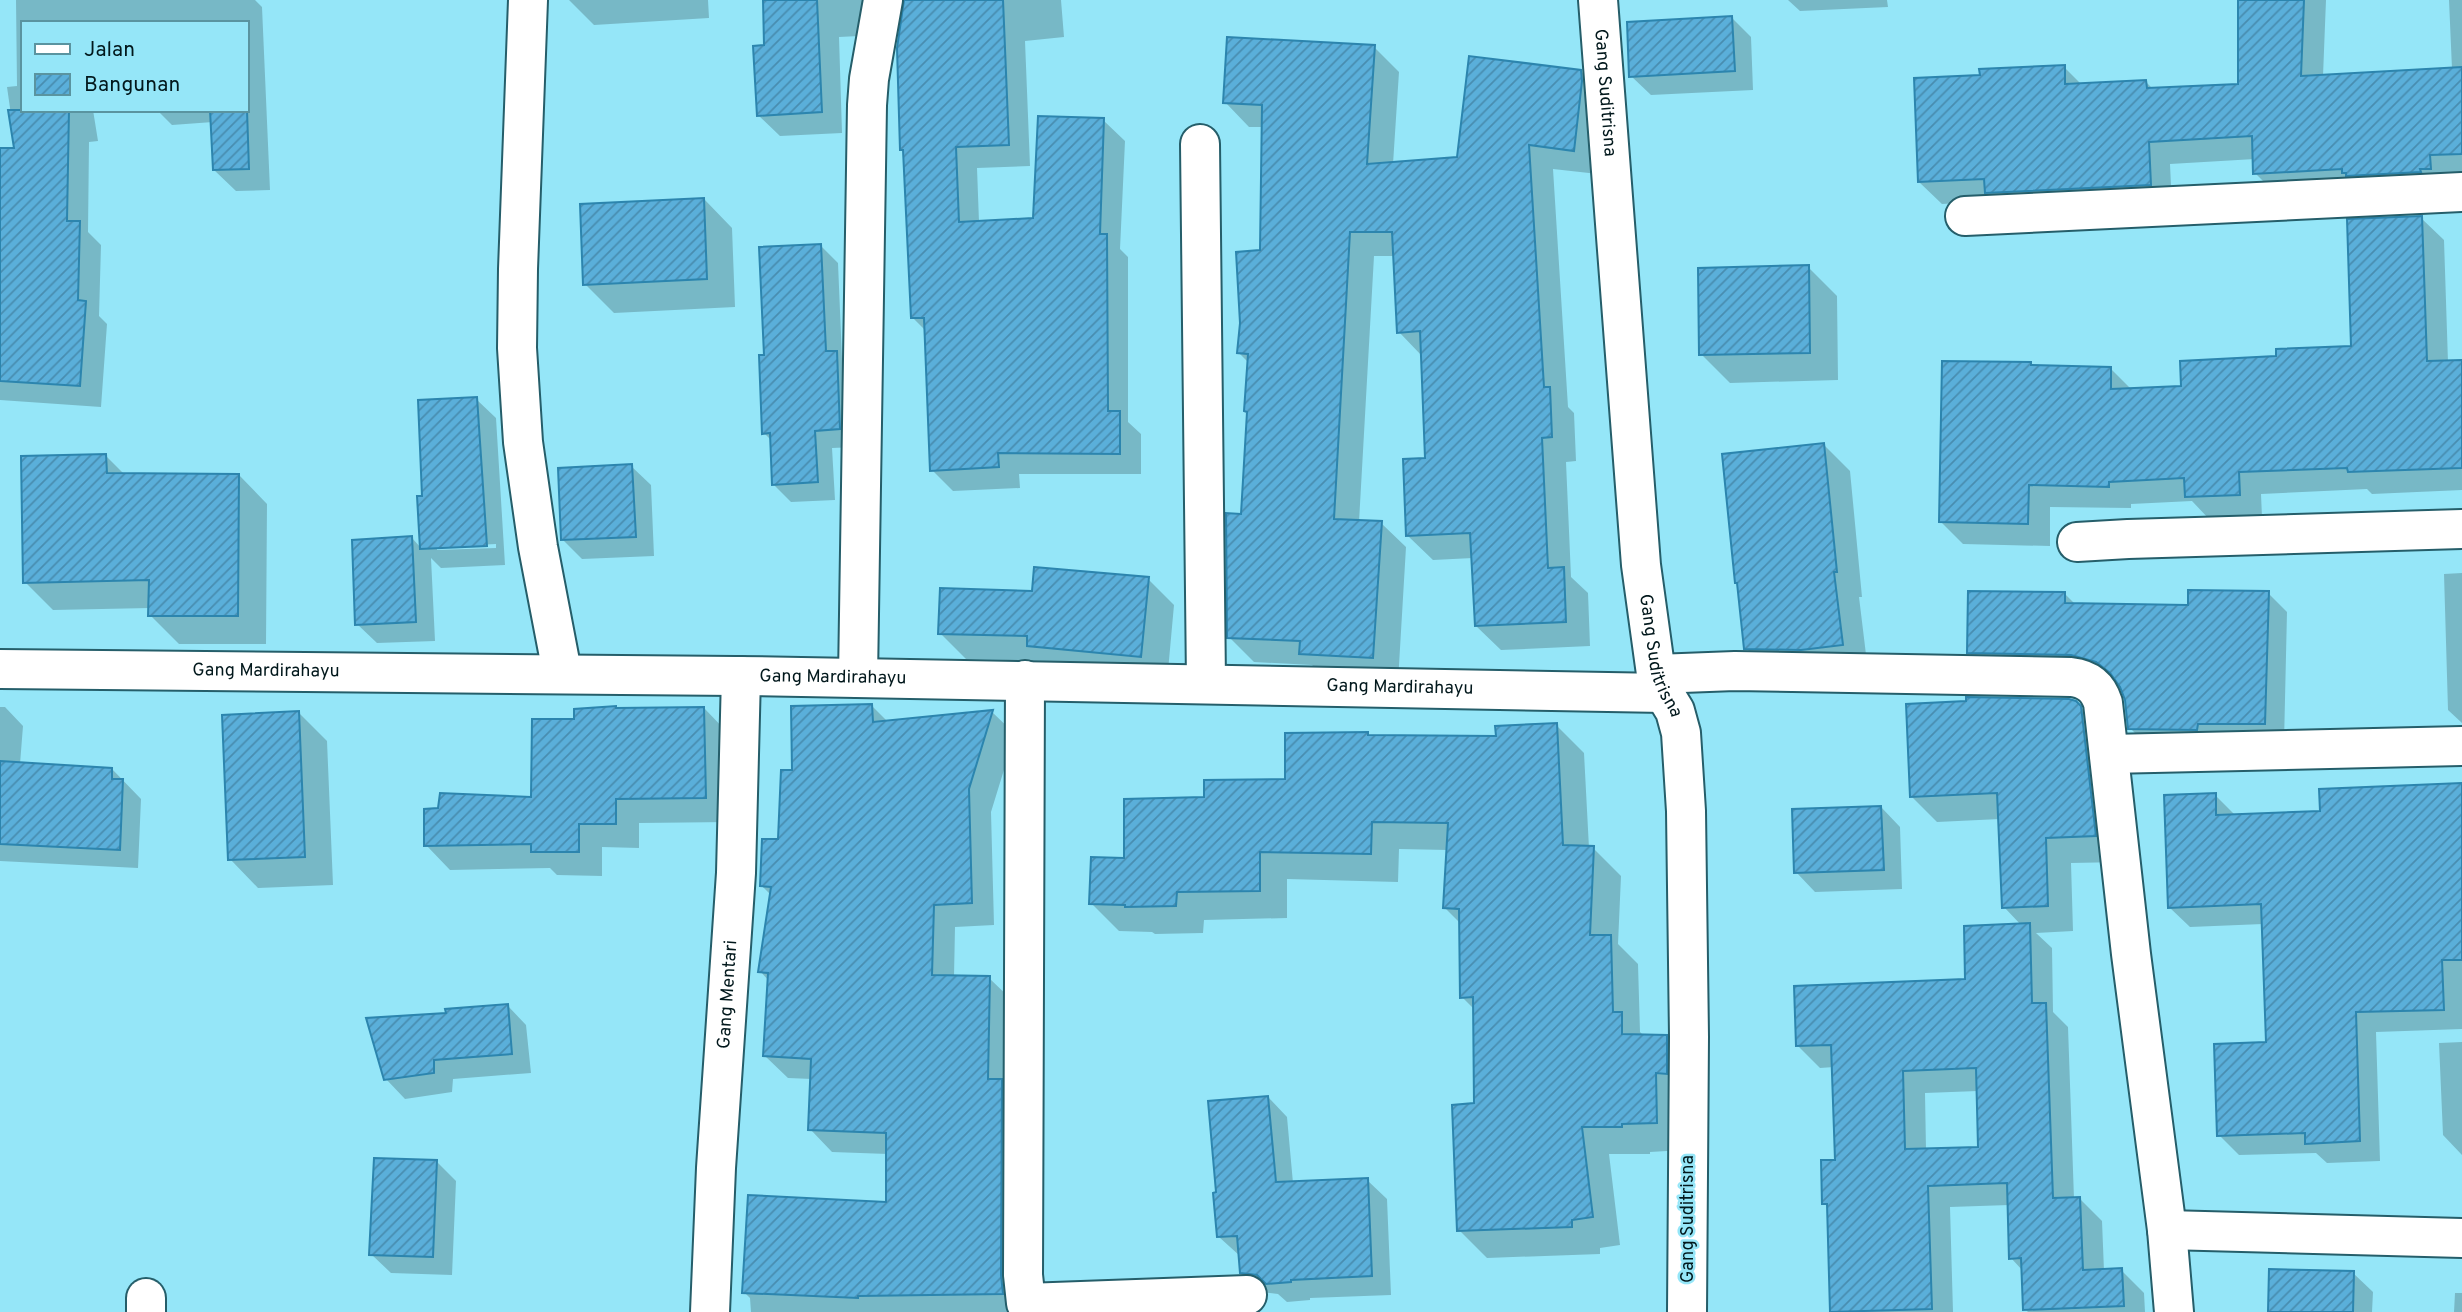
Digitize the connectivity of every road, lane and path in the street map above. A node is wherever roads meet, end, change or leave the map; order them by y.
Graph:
1 (528, 0) edge
2 (883, 0) edge
3 (1598, 0) edge
4 (1200, 144) dead end
5 (2462, 192) edge
6 (1965, 216) dead end
7 (2462, 529) edge
8 (2077, 542) dead end
9 (0, 669) edge
10 (562, 672) junction
11 (741, 676) junction
12 (858, 678) junction
13 (1025, 680) junction
14 (1206, 682) junction
15 (1660, 684) junction
16 (2462, 746) edge
17 (2109, 754) junction
18 (2167, 1230) junction
19 (2462, 1238) edge
20 (1247, 1296) dead end
21 (1026, 1307) edge
22 (710, 1312) edge
23 (1687, 1312) edge
24 (2174, 1312) edge

1 - 10 street
2 - 12 street
3 - 15 street, Gang Suditrisna
4 - 14 street
5 - 6 street
7 - 8 street
9 - 10 street, Gang Mardirahayu
10 - 11 street, Gang Mardirahayu
11 - 12 street, Gang Mardirahayu
11 - 22 street, Gang Mentari
12 - 13 street, Gang Mardirahayu
13 - 14 street, Gang Mardirahayu
13 - 21 street
14 - 15 street, Gang Mardirahayu
15 - 17 street, Gang Mardirahayu
15 - 23 street, Gang Suditrisna
16 - 17 street
17 - 18 street, Gang Mardirahayu
18 - 19 street
18 - 24 street, Gang Mardirahayu
20 - 21 street

